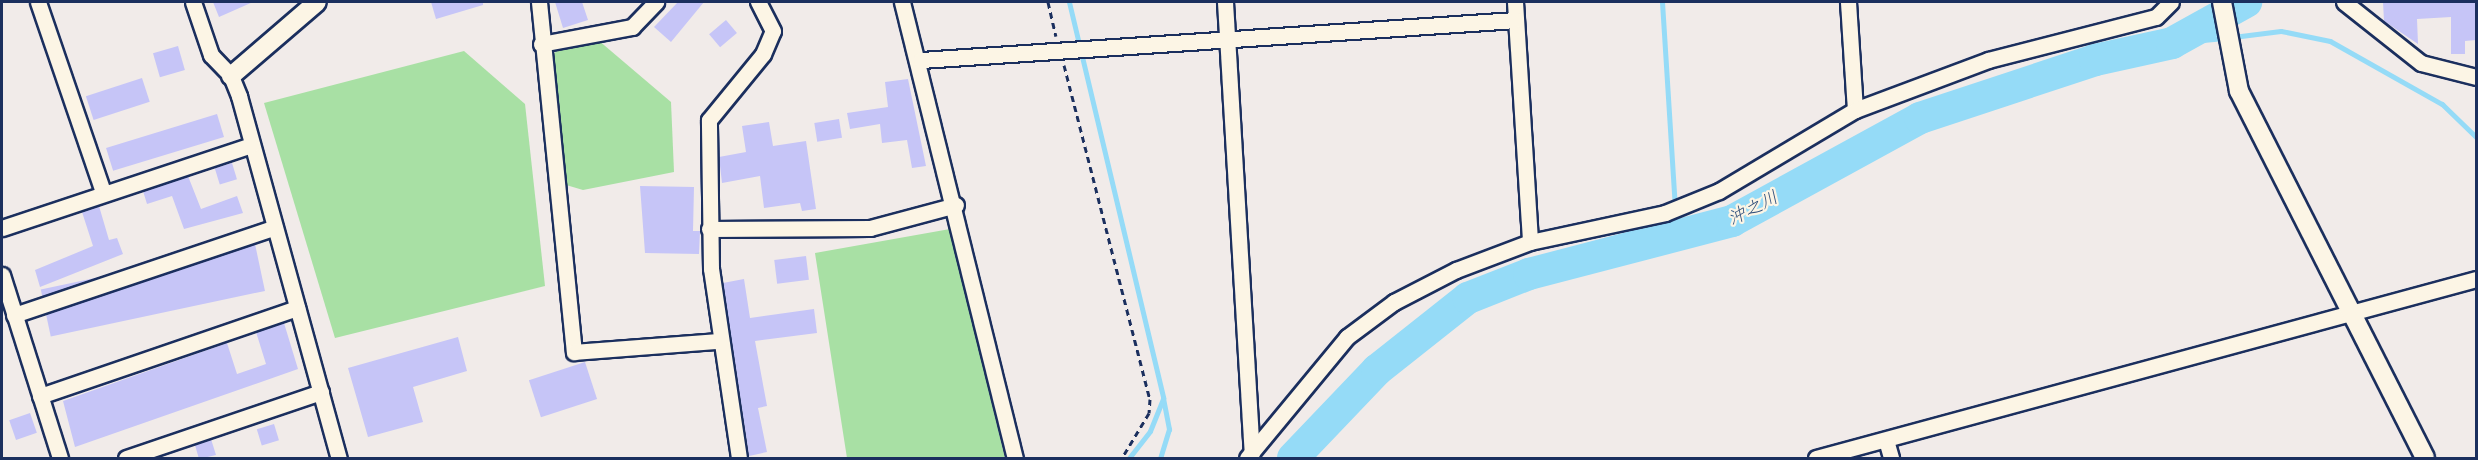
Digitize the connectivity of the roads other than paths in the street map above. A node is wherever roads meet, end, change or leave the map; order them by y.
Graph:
1 (38, 2) edge
2 (193, 2) edge
3 (317, 2) edge
4 (539, 2) edge
5 (656, 2) edge
6 (758, 2) edge
7 (902, 2) edge
8 (1225, 2) edge
9 (1515, 2) edge
10 (1848, 2) edge
11 (2170, 2) edge
12 (2222, 2) edge
13 (2344, 2) edge
14 (1516, 20) junction
15 (1227, 39) junction
16 (541, 44) junction
17 (921, 60) junction
18 (231, 76) junction
19 (2476, 77) edge
20 (1854, 110) junction
21 (252, 145) junction
22 (103, 192) junction
23 (956, 206) junction
24 (275, 227) junction
25 (2, 228) edge
26 (709, 229) junction
27 (1530, 242) junction
28 (2, 275) edge
29 (2476, 279) edge
30 (297, 308) junction
31 (2351, 314) junction
32 (14, 315) junction
33 (718, 341) junction
34 (321, 392) junction
35 (40, 396) junction
36 (1886, 440) junction
37 (1250, 456) edge
38 (60, 459) edge
39 (126, 459) edge
40 (339, 459) edge
41 (738, 459) edge
42 (1016, 459) edge
43 (1816, 459) edge
44 (1891, 459) edge
45 (2425, 459) edge

1 - 22 street
2 - 18 street
3 - 18 street
4 - 16 street
5 - 16 street
6 - 26 street
7 - 17 street
8 - 15 street
9 - 14 street
10 - 20 street
11 - 20 street
12 - 31 street
13 - 19 street
14 - 15 street
14 - 27 street
15 - 17 street
15 - 37 street
16 - 33 street
17 - 23 street
18 - 21 street
20 - 27 street
21 - 22 street
21 - 24 street
22 - 25 street
23 - 26 street
23 - 42 street
24 - 30 street
24 - 32 street
26 - 33 street
27 - 37 street
28 - 32 street
29 - 31 street
30 - 34 street
30 - 35 street
31 - 36 street
31 - 45 street
32 - 35 street
33 - 41 street
34 - 39 street
34 - 40 street
35 - 38 street
36 - 43 street
36 - 44 street

